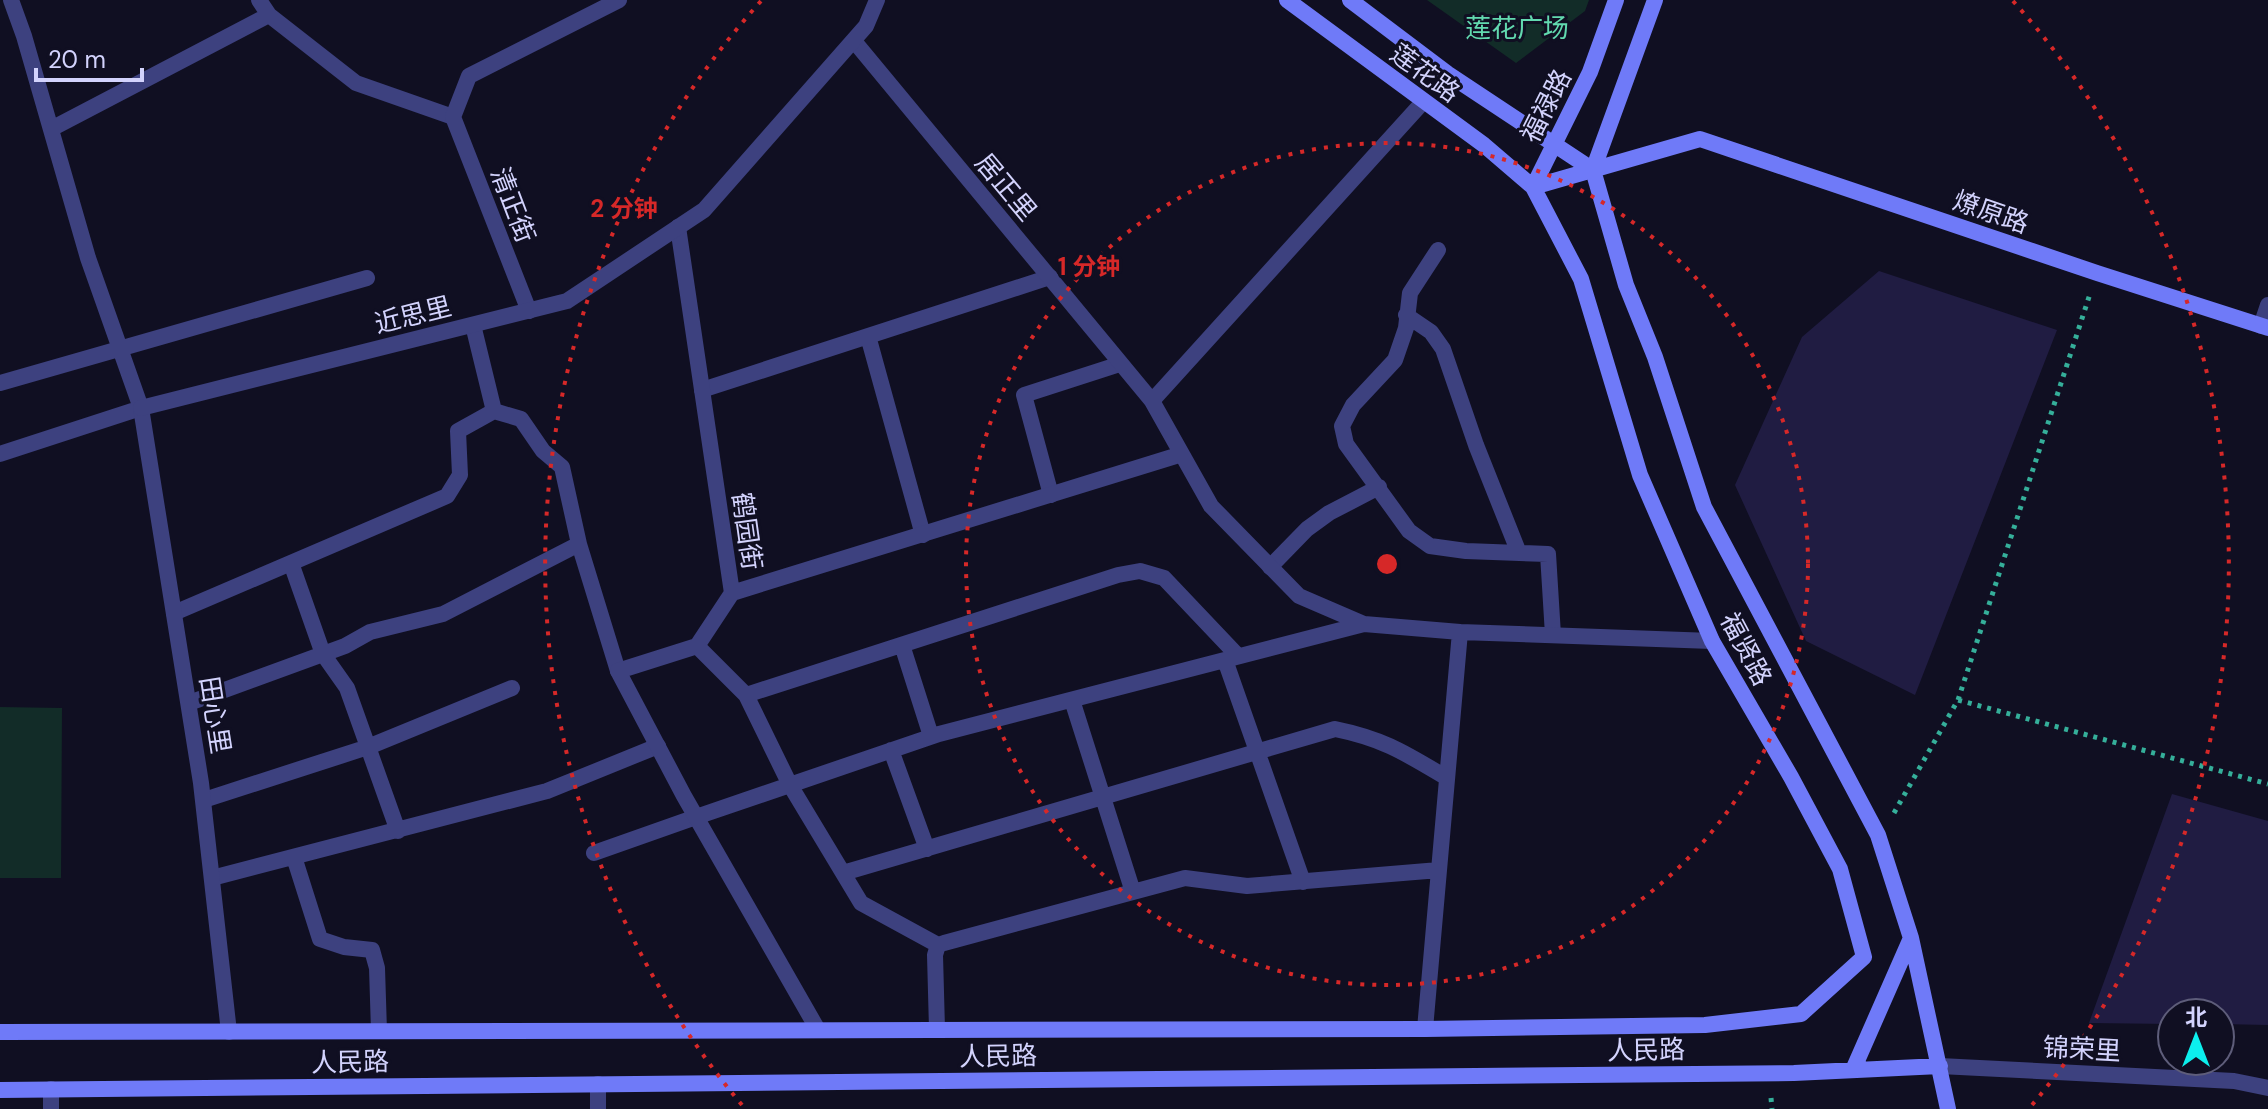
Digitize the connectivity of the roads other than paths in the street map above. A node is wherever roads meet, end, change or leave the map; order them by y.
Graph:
1 (11, 0) edge
2 (619, 0) edge
3 (877, 0) edge
4 (1287, 0) edge
5 (1350, 0) edge
6 (1616, 0) edge
7 (1655, 0) edge
8 (264, 7) edge
9 (854, 41) junction
10 (1423, 102) junction
11 (453, 117) junction
12 (51, 129) junction
13 (1553, 144) junction
14 (1593, 170) junction
15 (1533, 187) junction
16 (678, 227) junction
17 (1438, 250) dead end
18 (1050, 277) junction
19 (367, 278) dead end
20 (2268, 305) edge
21 (529, 311) junction
22 (1406, 315) junction
23 (473, 325) junction
24 (2264, 327) edge
25 (868, 336) junction
26 (120, 348) junction
27 (1120, 364) junction
28 (0, 383) edge
29 (702, 390) junction
30 (1152, 401) junction
31 (141, 408) junction
32 (494, 411) junction
33 (0, 454) edge
34 (1182, 454) junction
35 (1379, 487) junction
36 (1051, 495) junction
37 (923, 535) junction
38 (579, 544) junction
39 (1519, 553) junction
40 (291, 563) junction
41 (1270, 567) junction
42 (732, 593) junction
43 (174, 613) junction
44 (1364, 624) junction
45 (1460, 632) junction
46 (1553, 635) junction
47 (1712, 641) junction
48 (902, 645) junction
49 (697, 646) junction
50 (323, 654) junction
51 (1231, 658) junction
52 (618, 671) junction
53 (512, 688) dead end
54 (746, 695) junction
55 (1072, 700) junction
56 (189, 703) junction
57 (931, 736) junction
58 (658, 746) junction
59 (368, 747) junction
60 (891, 750) junction
61 (1257, 752) junction
62 (1447, 778) junction
63 (790, 785) junction
64 (1103, 797) junction
65 (204, 800) junction
66 (696, 817) junction
67 (398, 831) junction
68 (927, 849) junction
69 (594, 853) dead end
70 (294, 857) junction
71 (1439, 870) junction
72 (843, 873) junction
73 (212, 878) junction
74 (1303, 882) junction
75 (1133, 892) junction
76 (1911, 938) junction
77 (938, 945) junction
78 (1705, 1025) joint
79 (937, 1029) junction
80 (1425, 1029) junction
81 (818, 1030) junction
82 (379, 1031) junction
83 (0, 1032) edge
84 (229, 1032) junction
85 (1940, 1066) junction
86 (1853, 1070) junction
87 (598, 1084) junction
88 (2268, 1088) edge
89 (51, 1089) junction
90 (0, 1090) edge
91 (51, 1109) edge
92 (598, 1109) edge
93 (1948, 1109) edge

1 - 12 street, 田心里
2 - 11 street
3 - 9 street
4 - 10 main road, 莲花路
5 - 13 main road, 莲花路
6 - 13 main road, 福禄路
7 - 14 main road
8 - 11 street
8 - 12 street
9 - 16 street
9 - 18 street, 居正里
10 - 15 main road, 莲花路
10 - 30 street
11 - 21 street, 清正街
12 - 26 street, 田心里
13 - 14 main road, 莲花路
13 - 15 main road, 福禄路
14 - 15 main road
14 - 24 main road, 燎原路
14 - 76 main road, 福贤路
15 - 47 main road, 福贤路
16 - 21 street, 近思里
16 - 29 street, 鹤园街
17 - 22 street
18 - 25 street
18 - 27 street, 居正里
19 - 26 street
20 - 24 street
21 - 23 street, 近思里
22 - 35 street
22 - 39 street
23 - 31 street, 近思里
23 - 32 street
25 - 29 street
25 - 37 street
26 - 28 street
26 - 31 street, 田心里
27 - 30 street, 居正里
27 - 36 street
29 - 42 street, 鹤园街
30 - 34 street, 居正里
31 - 33 street, 近思里
31 - 43 street, 田心里
32 - 38 street
32 - 40 street
34 - 36 street
34 - 41 street, 居正里
35 - 39 street
35 - 41 street
36 - 37 street
37 - 42 street
38 - 50 street
38 - 52 street
39 - 46 street
40 - 43 street
40 - 50 street
41 - 44 street, 居正里
42 - 49 street, 鹤园街
43 - 56 street, 田心里
44 - 45 street
44 - 51 street
45 - 46 street
45 - 62 street
46 - 47 street
47 - 78 main road, 福贤路
48 - 51 street
48 - 54 street
48 - 57 street
49 - 52 street
49 - 54 street
50 - 56 street
50 - 59 street
51 - 55 street
51 - 61 street
52 - 58 street
53 - 59 street
54 - 63 street
55 - 57 street
55 - 64 street
56 - 65 street, 田心里
57 - 60 street
58 - 66 street
58 - 67 street
59 - 65 street
59 - 67 street
60 - 63 street
60 - 68 street
61 - 62 street
61 - 64 street
61 - 74 street
62 - 71 street
63 - 66 street
63 - 72 street
64 - 68 street
64 - 75 street
65 - 73 street, 田心里
66 - 69 street
66 - 81 street
67 - 70 street
68 - 72 street
70 - 73 street
70 - 82 street
71 - 74 street
71 - 80 street
72 - 77 street
73 - 84 street, 田心里
74 - 75 street
75 - 77 street
76 - 85 main road, 福贤路
76 - 86 main road
77 - 79 street
78 - 80 main road, 人民路
79 - 80 main road, 人民路
79 - 81 main road, 人民路
81 - 82 main road, 人民路
82 - 84 main road, 人民路
83 - 84 main road, 人民路
85 - 86 main road, 人民路
85 - 88 street, 锦荣里
85 - 93 main road, 福贤路
86 - 87 main road, 人民路
87 - 89 main road, 人民路
87 - 92 street
89 - 90 main road, 人民路
89 - 91 street

